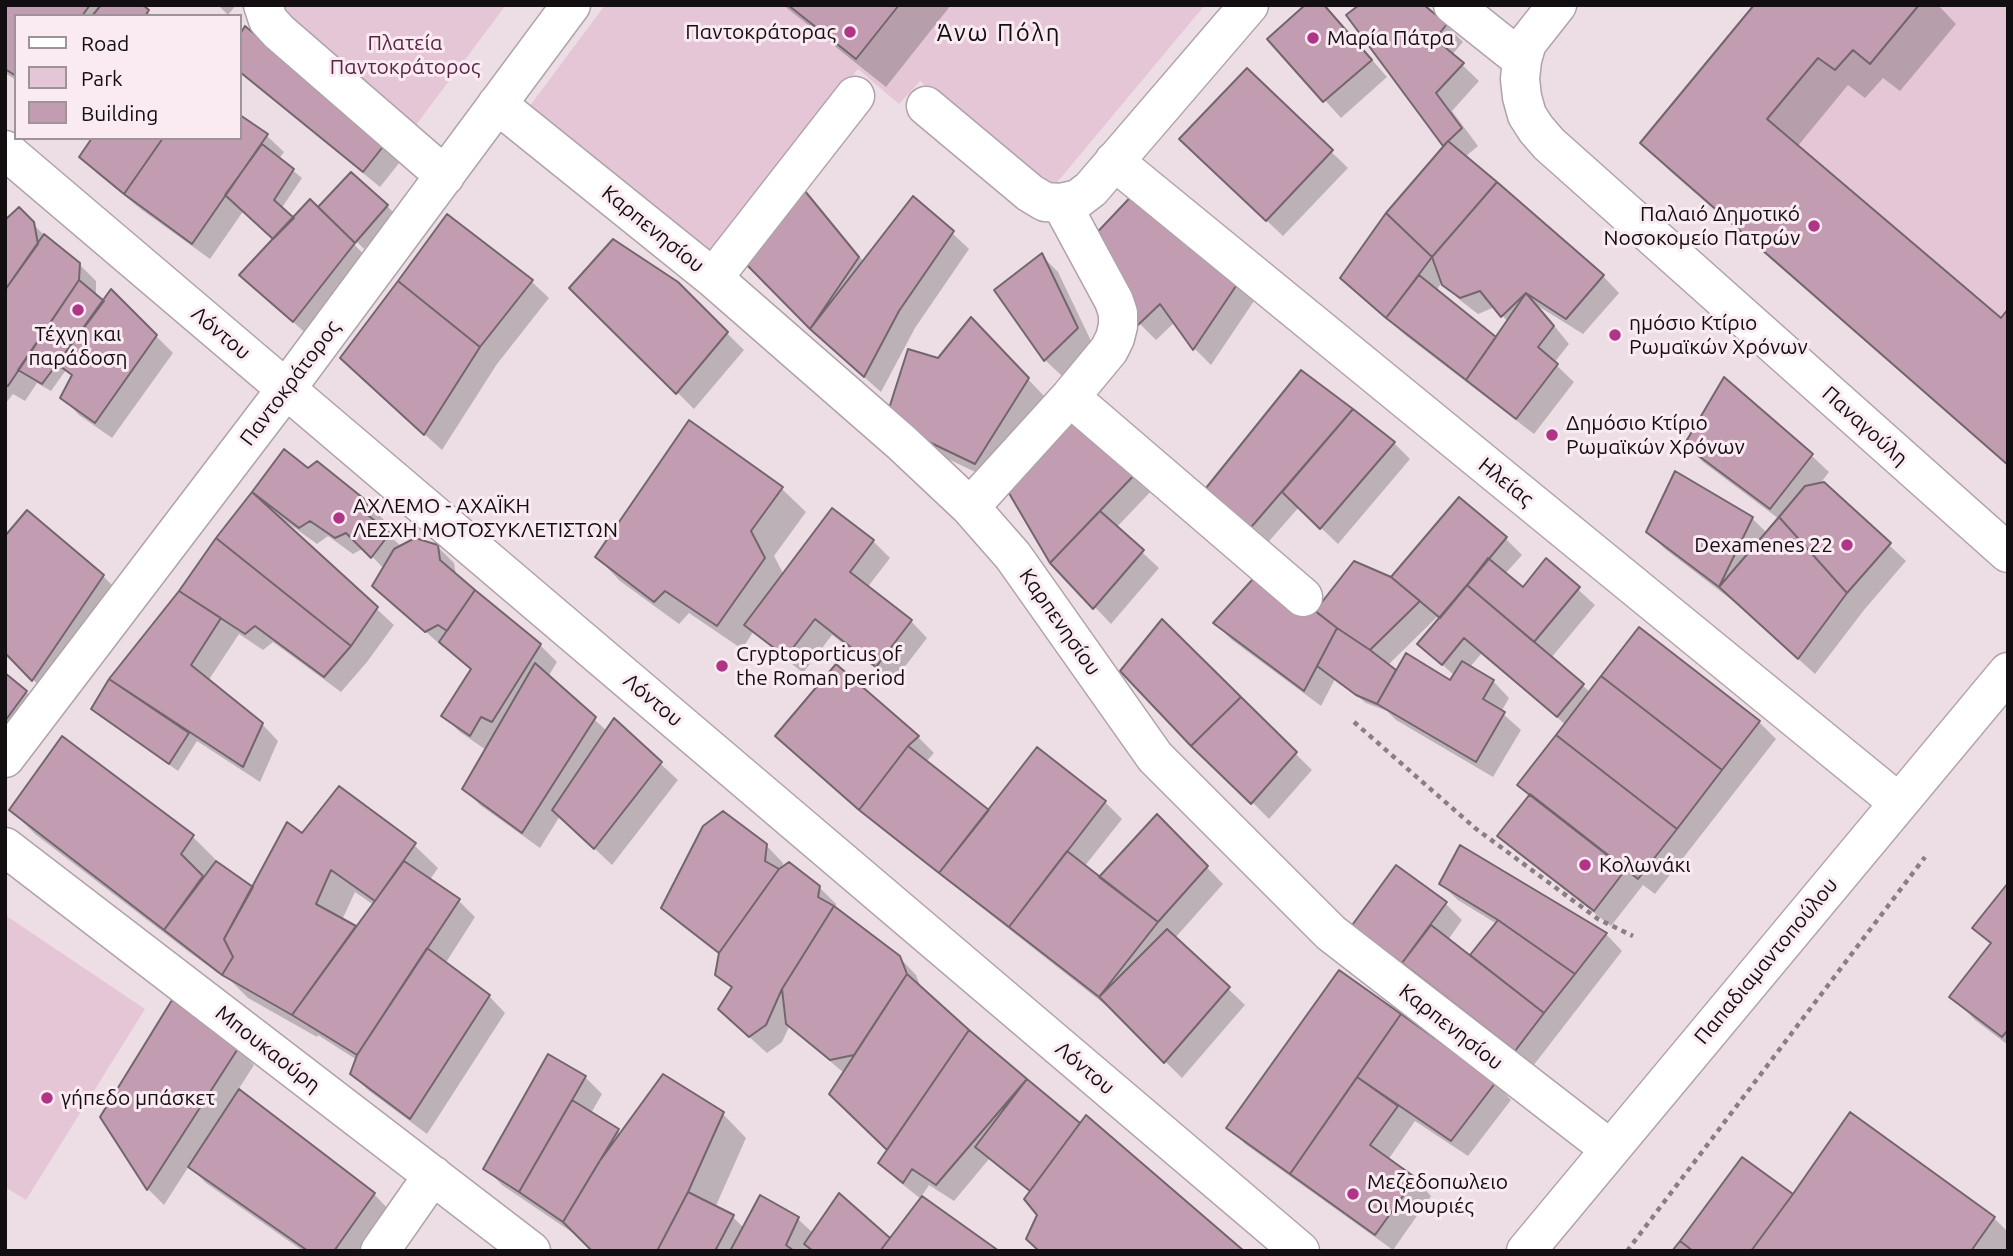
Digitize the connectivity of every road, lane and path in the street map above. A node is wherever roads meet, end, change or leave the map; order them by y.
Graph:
1 (263, 5) edge
2 (571, 5) edge
3 (1249, 5) edge
4 (1453, 5) edge
5 (1557, 5) edge
6 (1522, 60) junction
7 (855, 96) dead end
8 (497, 104) junction
9 (926, 106) dead end
10 (5, 150) edge
11 (1114, 162) junction
12 (445, 176) junction
13 (1061, 204) junction
14 (713, 278) junction
15 (286, 389) junction
16 (1070, 397) junction
17 (970, 507) junction
18 (2008, 553) edge
19 (1303, 597) dead end
20 (2008, 672) edge
21 (1354, 722) dead end
22 (5, 758) edge
23 (1899, 803) junction
24 (5, 847) edge
25 (1932, 847) dead end
26 (1633, 936) dead end
27 (1610, 1149) junction
28 (433, 1175) junction
29 (380, 1251) edge
30 (531, 1251) edge
31 (1300, 1251) edge
32 (1526, 1251) edge
33 (1627, 1251) edge

1 - 12 street
2 - 8 street, Παντοκράτορος
3 - 11 street
4 - 6 street
5 - 6 street
6 - 18 street, Παναγούλη
7 - 14 street
8 - 12 street, Παντοκράτορος
8 - 14 street, Καρπενησίου
9 - 13 street
10 - 15 street, Λόντου
11 - 13 street
11 - 23 street, Ηλείας
12 - 15 street, Παντοκράτορος
13 - 16 street
14 - 17 street, Καρπενησίου
15 - 22 street, Παντοκράτορος
15 - 31 street, Λόντου
16 - 17 street
16 - 19 street
17 - 27 street, Καρπενησίου
20 - 23 street, Παπαδιαμαντοπούλου
21 - 26 path
23 - 27 street, Παπαδιαμαντοπούλου
24 - 28 street, Μπουκαούρη
25 - 33 path
27 - 32 street, Παπαδιαμαντοπούλου
28 - 29 street
28 - 30 street, Μπουκαούρη

